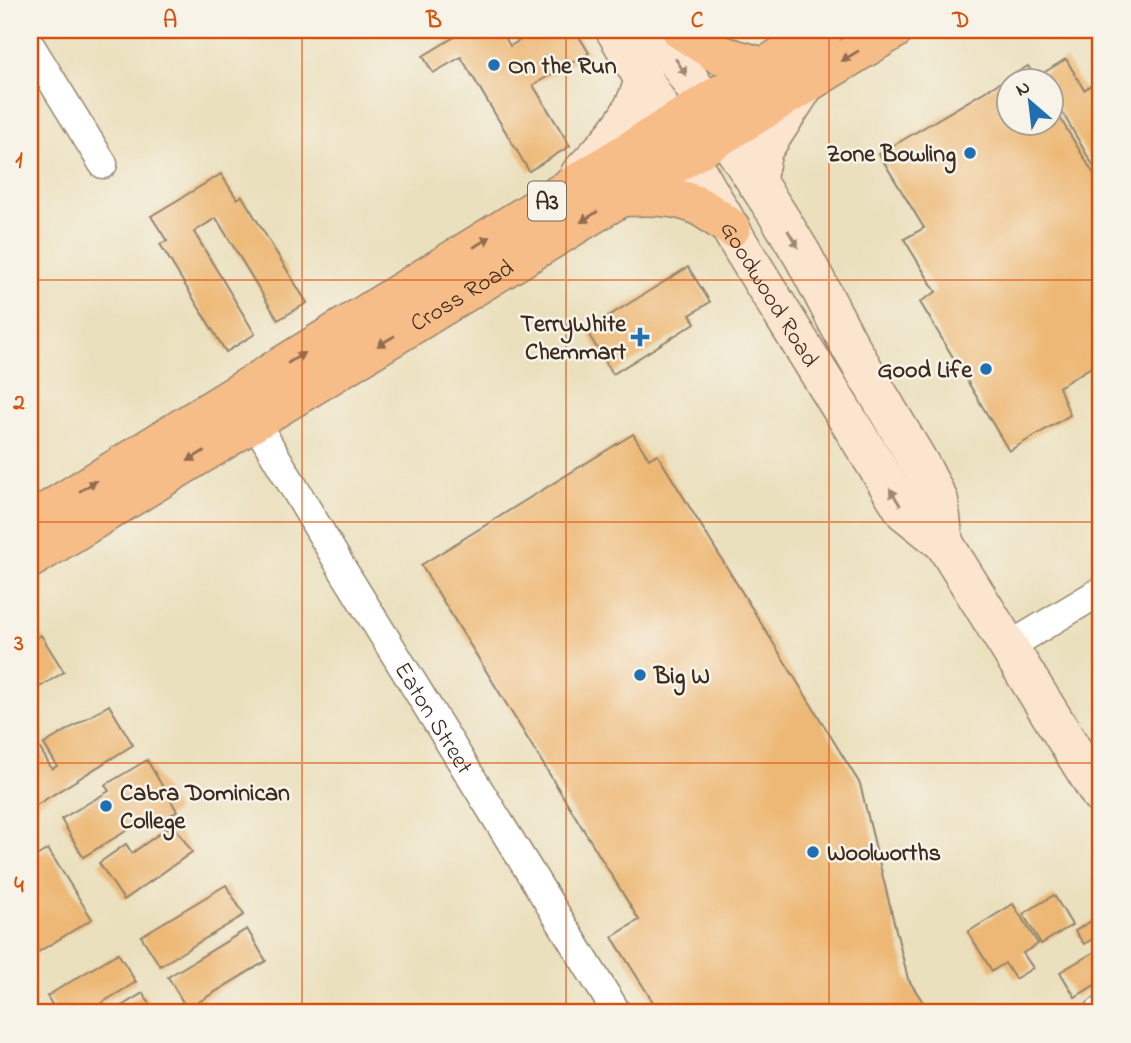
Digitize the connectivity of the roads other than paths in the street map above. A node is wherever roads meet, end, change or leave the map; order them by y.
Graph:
1 (615, 30) edge
2 (657, 30) edge
3 (681, 30) edge
4 (824, 30) edge
5 (894, 30) edge
6 (30, 46) edge
7 (764, 67) junction
8 (644, 79) junction
9 (807, 82) junction
10 (715, 118) junction
11 (680, 140) junction
12 (103, 164) dead end
13 (756, 182) junction
14 (564, 191) junction
15 (622, 197) junction
16 (731, 228) junction
17 (246, 407) junction
18 (30, 522) edge
19 (944, 543) junction
20 (30, 559) edge
21 (1101, 591) edge
22 (1008, 647) junction
23 (1101, 796) edge
24 (617, 1013) edge

1 - 8 main road, Goodwood Road
2 -> 10 main road, Goodwood Road
3 - 7 highway
4 - 7 highway, Cross Road / A3
5 -> 9 highway, Cross Road / A3
6 - 12 street
7 - 10 highway, Cross Road / A3
8 - 11 main road, Goodwood Road
8 - 14 main road
9 - 10 highway, Cross Road / A3
9 - 13 main road
10 - 11 highway, Cross Road / A3
10 - 13 main road, Goodwood Road
11 - 14 highway, Cross Road / A3
11 - 15 highway, Cross Road / A3
11 - 16 main road, Goodwood Road
13 -> 19 main road, Goodwood Road
17 -> 14 highway, Cross Road / A3
15 - 16 highway
15 -> 17 highway, Cross Road / A3
19 -> 16 main road, Goodwood Road
18 -> 17 highway, Cross Road / A3
17 -> 20 highway, Cross Road / A3
17 - 24 street, Eaton Street
19 - 22 main road, Goodwood Road
21 - 22 street
22 - 23 main road, Goodwood Road

